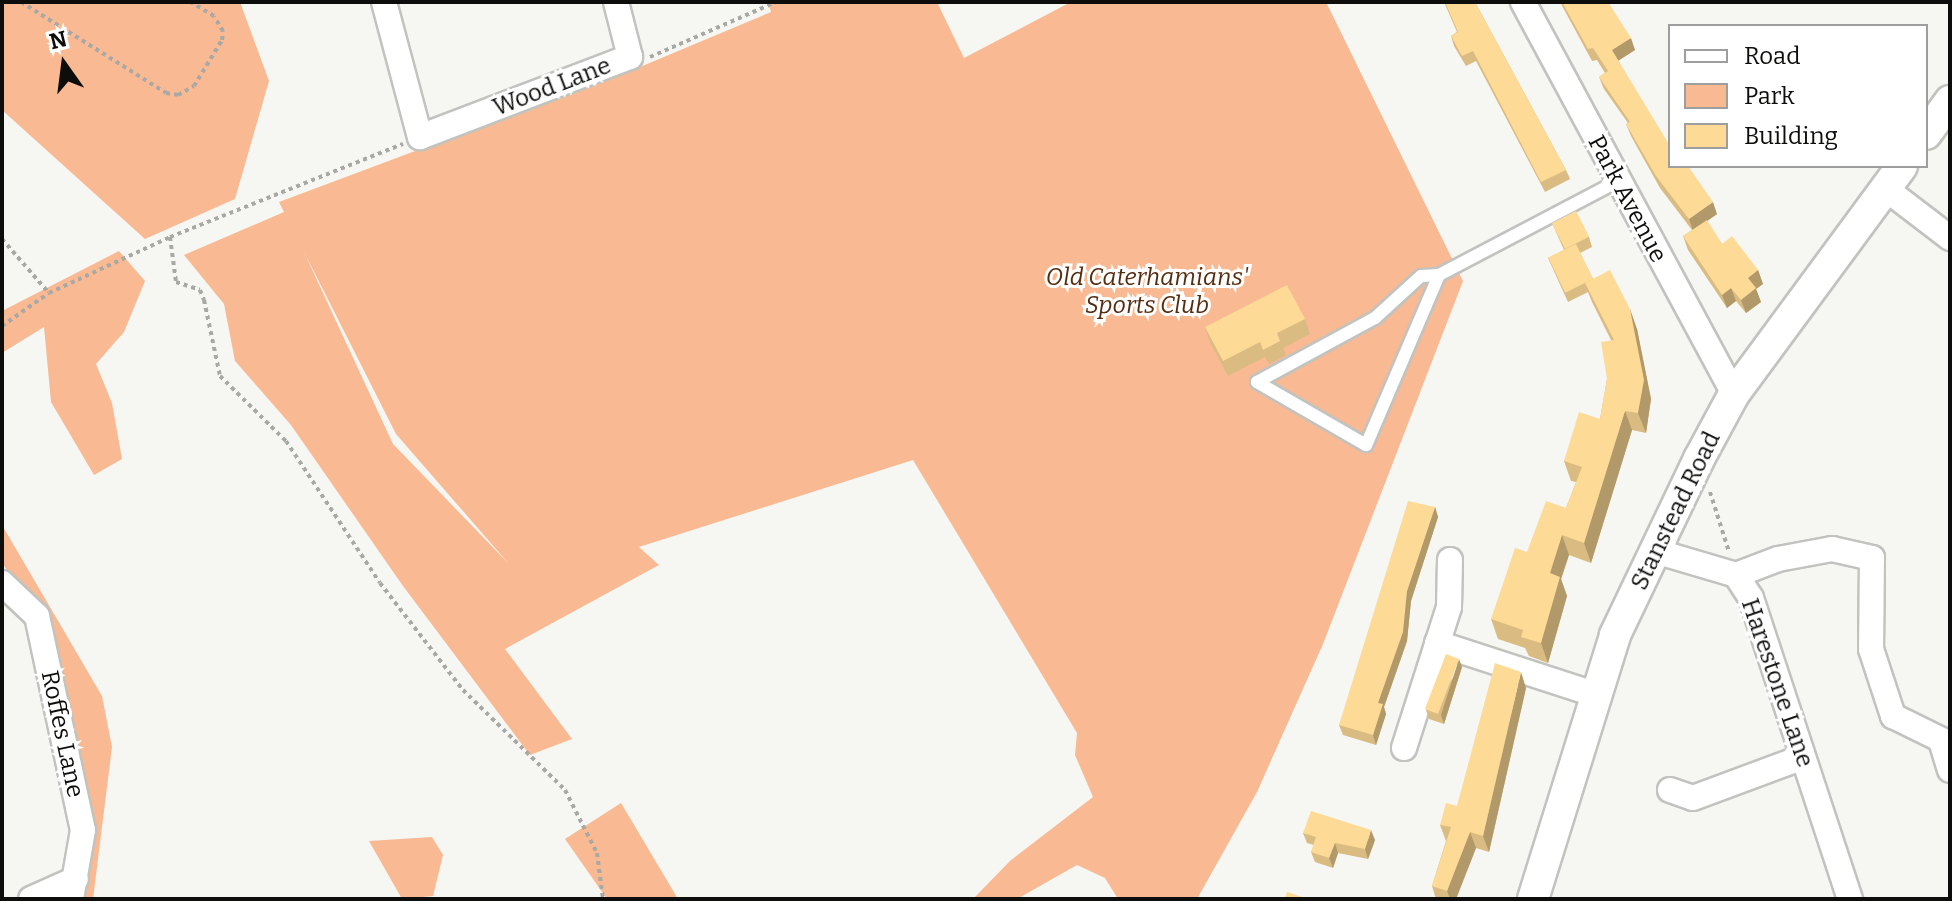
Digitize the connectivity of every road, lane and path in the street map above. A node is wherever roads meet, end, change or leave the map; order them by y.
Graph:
1 (21, 2) edge
2 (191, 2) edge
3 (384, 2) edge
4 (616, 2) edge
5 (776, 2) edge
6 (1523, 2) edge
7 (630, 57) junction
8 (1950, 101) edge
9 (1928, 131) edge
10 (420, 137) junction
11 (1894, 178) edge
12 (1616, 182) junction
13 (170, 237) junction
14 (1950, 238) edge
15 (2, 239) edge
16 (1439, 275) junction
17 (49, 293) junction
18 (2, 326) edge
19 (1734, 394) junction
20 (1707, 481) dead end
21 (1655, 551) junction
22 (1450, 560) dead end
23 (1736, 575) junction
24 (2, 583) edge
25 (1437, 643) junction
26 (1594, 694) junction
27 (1946, 744) edge
28 (1404, 748) dead end
29 (1803, 757) junction
30 (1950, 770) edge
31 (1670, 790) dead end
32 (73, 889) edge
33 (31, 899) edge
34 (603, 899) edge
35 (1533, 899) edge
36 (1850, 899) edge

1 - 2 path
3 - 10 street
4 - 7 street, Wood Lane
5 - 7 path
6 - 12 street, Park Avenue
7 - 10 street, Wood Lane
8 - 9 street
10 - 13 path
11 - 14 street
11 - 19 street, Stanstead Road
12 - 16 lane
12 - 19 street, Park Avenue
13 - 17 path
13 - 34 path
15 - 17 path
16 - 16 lane
17 - 18 path
19 - 21 street, Stanstead Road
20 - 23 path, Harestone Lane
21 - 23 street
21 - 26 street, Stanstead Road
22 - 25 street
23 - 27 street
23 - 29 street, Harestone Lane
24 - 32 street, Roffes Lane
25 - 26 street
25 - 28 street
26 - 35 street, Stanstead Road
27 - 30 street
29 - 31 street
29 - 36 street, Harestone Lane
32 - 33 street

